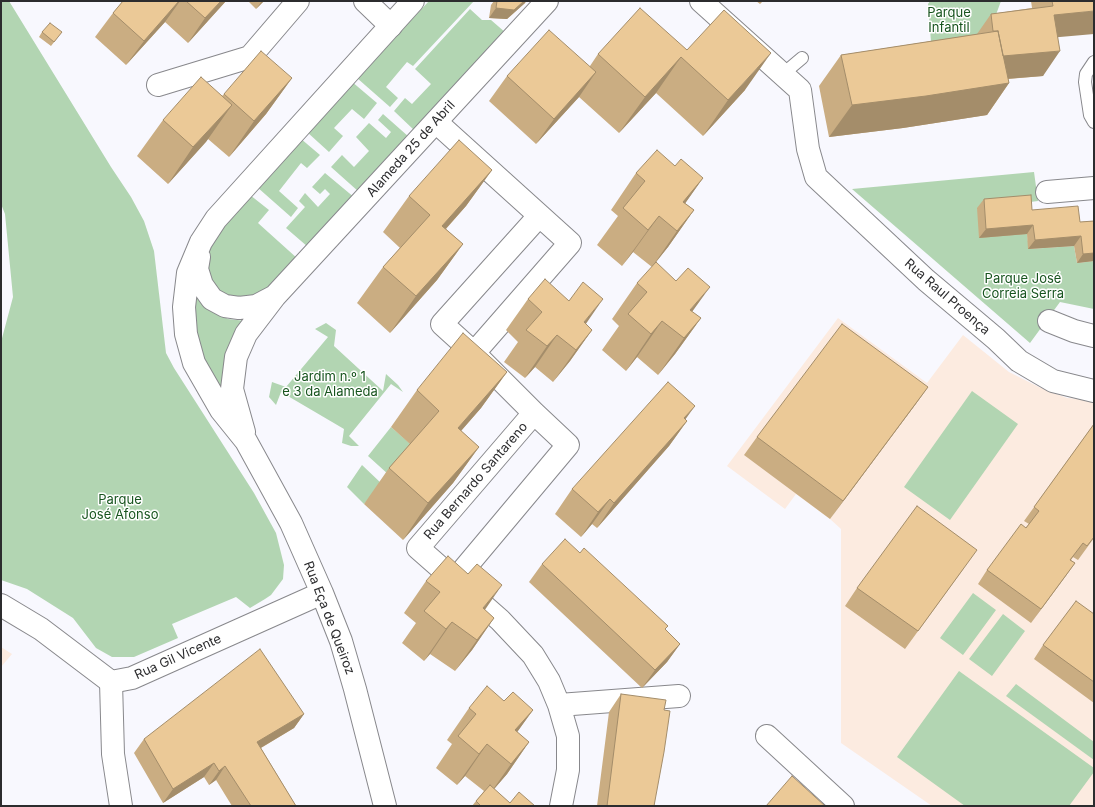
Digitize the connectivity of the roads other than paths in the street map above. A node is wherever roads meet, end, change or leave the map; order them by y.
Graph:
1 (298, 1) edge
2 (365, 1) edge
3 (413, 1) edge
4 (547, 1) edge
5 (701, 1) edge
6 (391, 26) junction
7 (802, 58) dead end
8 (1094, 62) edge
9 (783, 74) junction
10 (158, 85) dead end
11 (436, 122) junction
12 (1094, 122) edge
13 (1094, 188) edge
14 (1047, 192) dead end
15 (539, 216) junction
16 (201, 242) junction
17 (275, 296) junction
18 (1049, 321) dead end
19 (1094, 336) edge
20 (474, 353) junction
21 (1094, 390) edge
22 (534, 413) junction
23 (246, 441) junction
24 (454, 581) junction
25 (322, 593) junction
26 (1, 605) edge
27 (112, 682) junction
28 (679, 696) dead end
29 (559, 705) junction
30 (767, 736) dead end
31 (121, 806) edge
32 (385, 806) edge
33 (561, 806) edge
34 (843, 806) edge

1 - 10 street
2 - 6 street
3 - 6 street, Alameda 25 de Abril
4 - 11 street, Alameda 25 de Abril
5 - 9 street
6 - 16 street, Alameda 25 de Abril
7 - 9 lane
8 - 12 lane
9 - 21 street, Rua Raul Proença
11 - 15 street
11 - 17 street, Alameda 25 de Abril
13 - 14 street
15 - 20 street
15 - 20 street, Rua Bernardo Santareno
16 - 17 street, Alameda 25 de Abril
16 - 23 street, Alameda 25 de Abril
17 - 23 street, Alameda 25 de Abril
18 - 19 street
20 - 22 street, Rua Bernardo Santareno
22 - 24 street, Rua Bernardo Santareno
22 - 24 street, Rua Bernardo Santareno
23 - 25 street, Rua Eça de Queiroz
24 - 29 street, Rua Bernardo Santareno
25 - 27 street, Rua Gil Vicente
25 - 32 street, Rua Eça de Queiroz
26 - 27 street
27 - 31 street
28 - 29 street
29 - 33 street, Rua Bernardo Santareno
30 - 34 street

